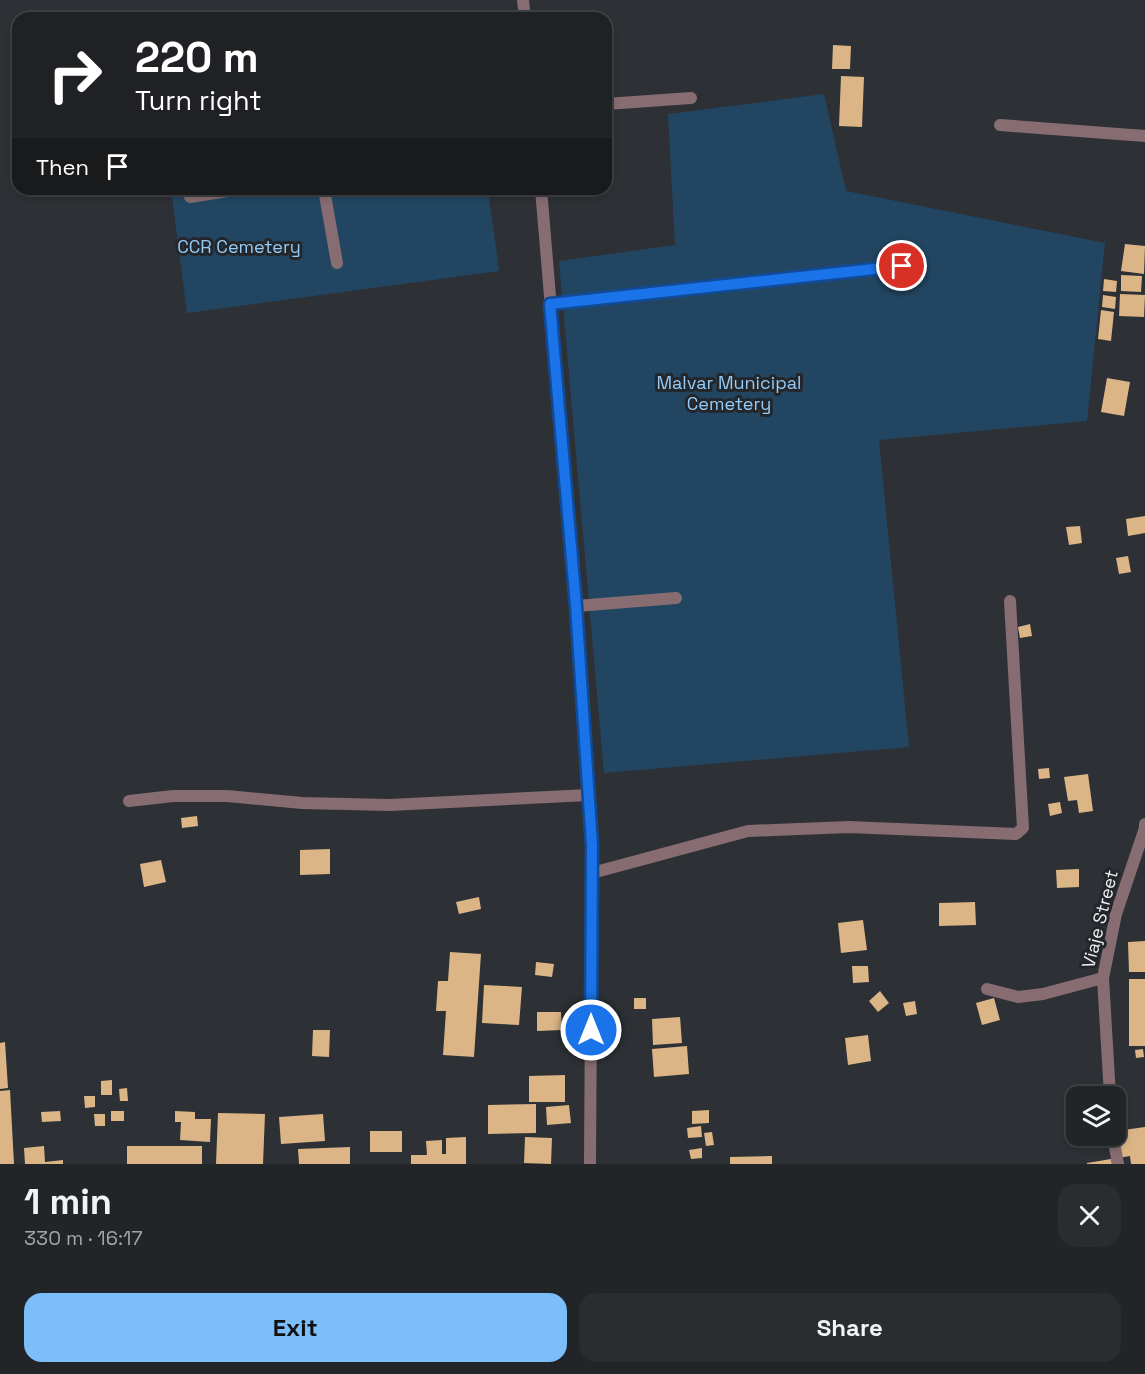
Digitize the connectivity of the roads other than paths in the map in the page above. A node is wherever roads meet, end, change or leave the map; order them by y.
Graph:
1 (691, 98) dead end
2 (612, 104) edge
3 (1000, 125) dead end
4 (1145, 136) edge
5 (197, 195) edge
6 (325, 195) edge
7 (541, 195) edge
8 (190, 196) dead end
9 (337, 263) dead end
10 (902, 266) dead end
11 (550, 304) junction
12 (676, 598) dead end
13 (1010, 601) dead end
14 (576, 606) junction
15 (588, 795) junction
16 (129, 801) dead end
17 (1145, 824) edge
18 (592, 873) junction
19 (1103, 978) junction
20 (987, 989) dead end
21 (1109, 1086) edge
22 (1115, 1146) edge
23 (590, 1164) edge
24 (1118, 1164) edge

1 - 2 street
3 - 4 street
5 - 8 street
6 - 9 street
7 - 11 street
10 - 11 street
11 - 14 street
12 - 14 street
13 - 18 street
14 - 15 street
15 - 16 street
15 - 18 street
17 - 19 street, Viaje Street
18 - 23 street
19 - 20 street
19 - 21 street, Viaje Street
22 - 24 street

